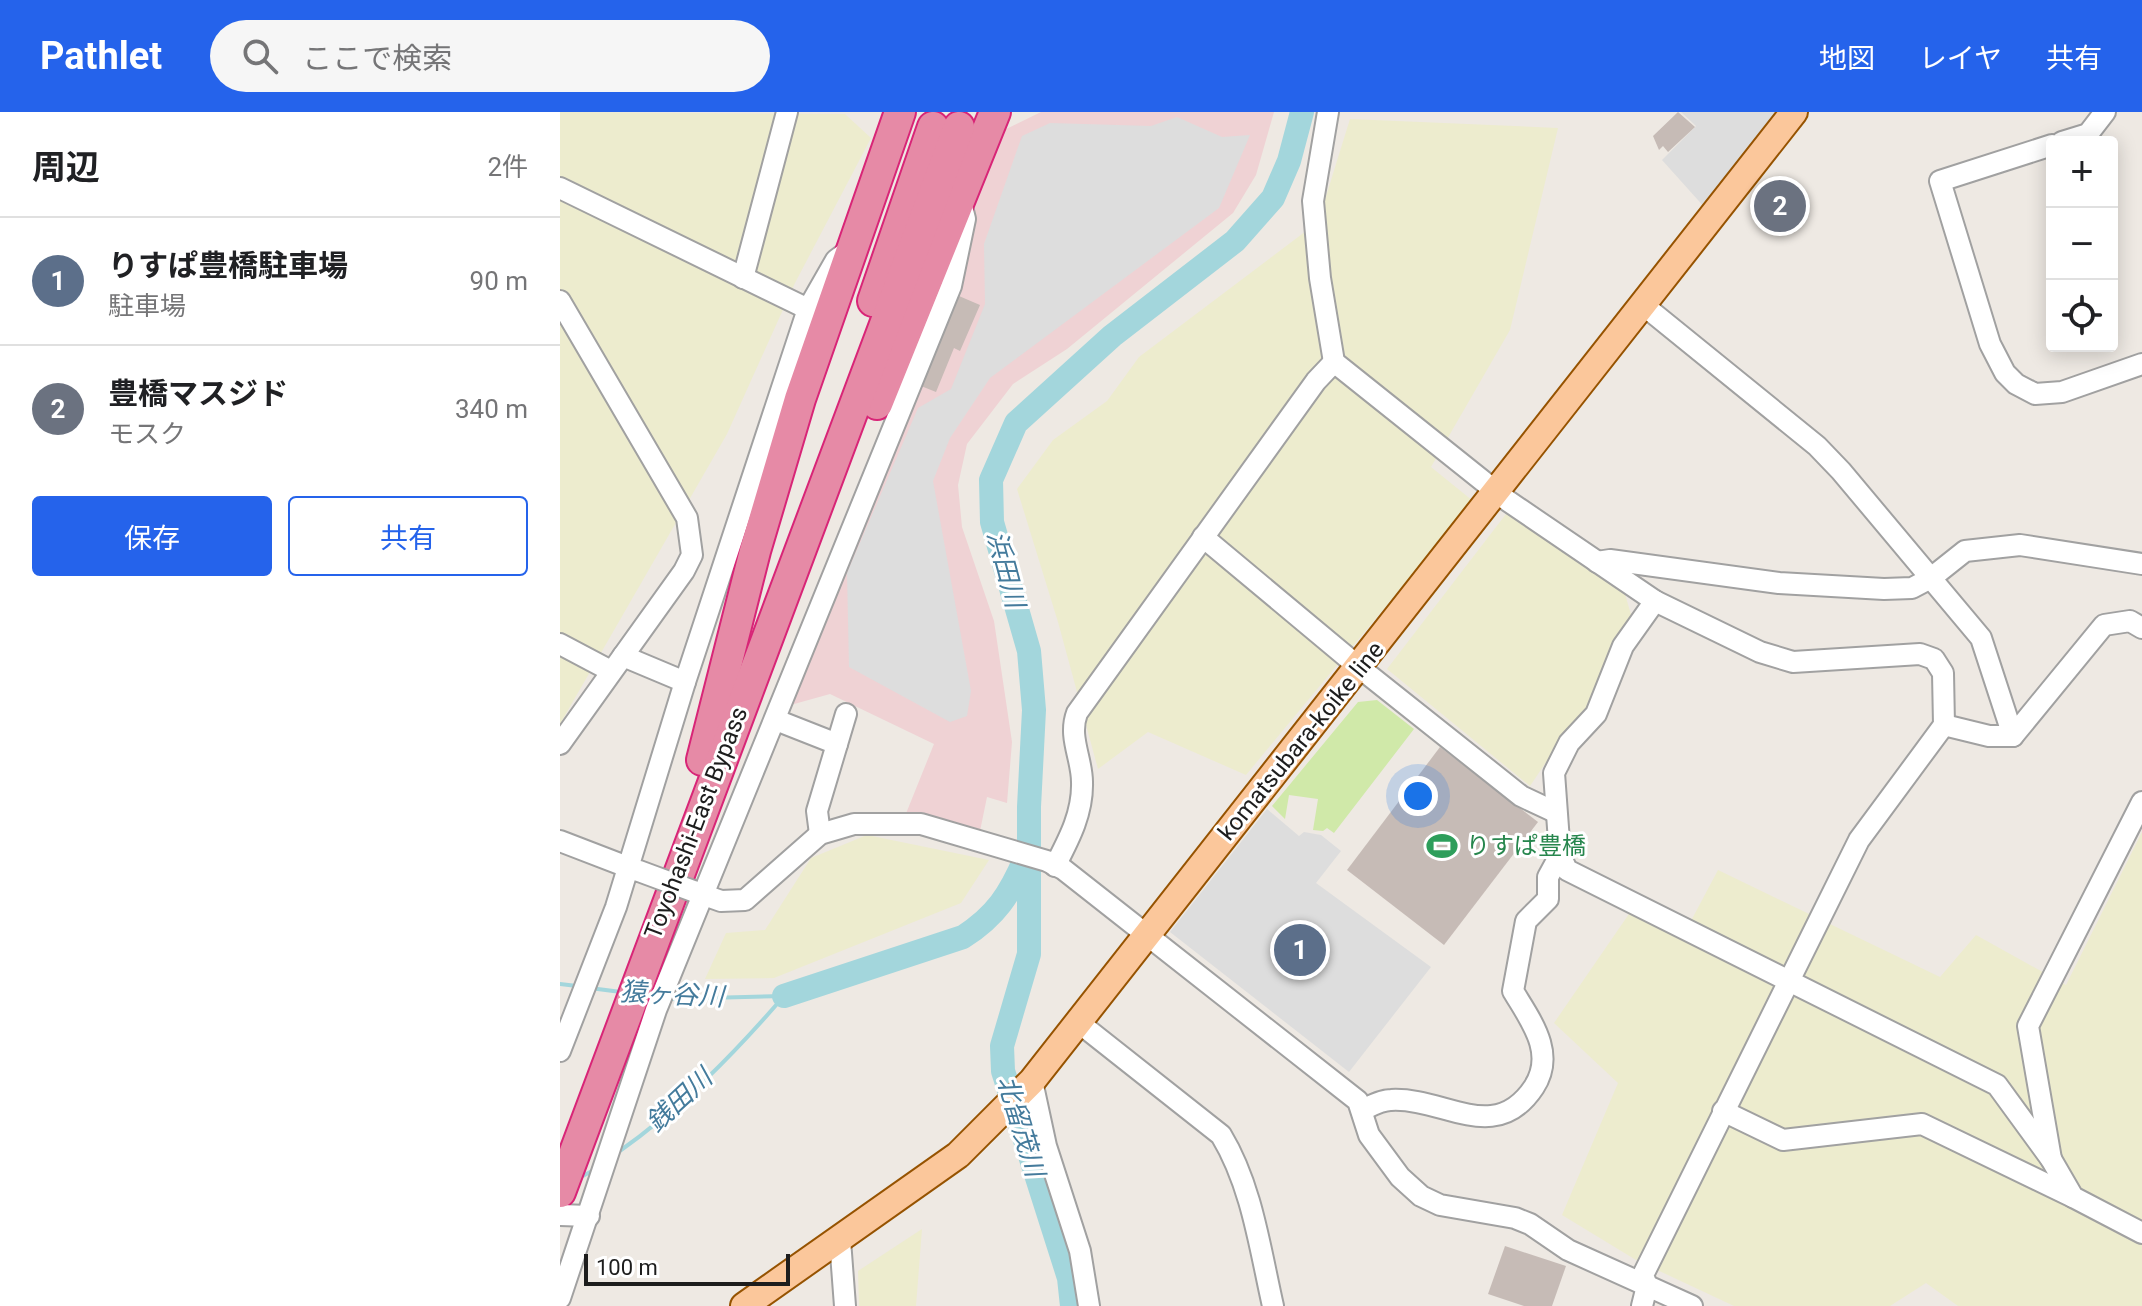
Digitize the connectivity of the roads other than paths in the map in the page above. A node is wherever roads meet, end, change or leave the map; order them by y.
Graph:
1 (787, 112) edge
2 (900, 112) edge
3 (995, 112) edge
4 (1328, 112) edge
5 (1794, 112) edge
6 (2105, 112) edge
7 (946, 127) dead end
8 (2082, 136) edge
9 (2046, 147) edge
10 (560, 188) edge
11 (961, 203) junction
12 (850, 249) junction
13 (743, 278) junction
14 (1642, 304) junction
15 (808, 309) junction
16 (563, 311) edge
17 (1334, 362) junction
18 (2142, 364) edge
19 (1496, 490) junction
20 (1203, 537) junction
21 (692, 555) junction
22 (1597, 562) junction
23 (2142, 564) edge
24 (726, 567) junction
25 (1931, 578) junction
26 (1655, 601) junction
27 (2142, 628) edge
28 (560, 644) edge
29 (617, 664) junction
30 (1360, 668) junction
31 (752, 674) junction
32 (685, 682) junction
33 (846, 714) dead end
34 (776, 720) junction
35 (1944, 725) junction
36 (2013, 736) junction
37 (560, 744) edge
38 (837, 744) junction
39 (2142, 802) edge
40 (1555, 812) junction
41 (820, 834) junction
42 (560, 841) edge
43 (1560, 855) junction
44 (1051, 864) junction
45 (634, 869) junction
46 (698, 893) junction
47 (1146, 935) junction
48 (1789, 981) junction
49 (652, 982) junction
50 (641, 1010) junction
51 (567, 1014) edge
52 (1078, 1022) junction
53 (560, 1051) edge
54 (1029, 1084) junction
55 (1362, 1110) junction
56 (1723, 1111) junction
57 (2051, 1159) junction
58 (560, 1192) edge
59 (2073, 1197) junction
60 (560, 1215) edge
61 (589, 1216) junction
62 (2142, 1233) edge
63 (840, 1240) junction
64 (1644, 1296) edge
65 (560, 1298) edge
66 (744, 1306) edge
67 (845, 1306) edge
68 (1089, 1306) edge
69 (1273, 1306) edge
70 (1692, 1306) edge

1 - 13 street
2 - 12 highway
3 - 11 highway
4 - 17 street
5 - 14 main road, komatsubara-koike line
6 - 8 street
7 - 31 highway, Toyohashi-East Bypass
9 - 18 street
10 - 13 street
11 - 31 highway
11 - 34 street
12 - 15 street
12 - 49 highway
13 - 15 street
14 - 19 main road, komatsubara-koike line
14 - 25 street
15 - 24 street
16 - 21 street
17 - 19 street
17 - 20 street
19 - 22 street
19 - 30 main road, komatsubara-koike line
20 - 30 street
20 - 44 street
21 - 24 street
21 - 29 street
22 - 25 street
22 - 26 street
23 - 25 street
24 - 32 street
25 - 36 street
26 - 35 street
26 - 40 street
27 - 36 street
28 - 29 street
29 - 32 street
29 - 37 street
30 - 40 street
30 - 47 main road, komatsubara-koike line
31 - 49 highway, Toyohashi-East Bypass
32 - 45 street
33 - 38 street
34 - 38 street
34 - 46 street
35 - 36 street
35 - 48 street
38 - 41 street
39 - 57 street
40 - 43 street
41 - 44 street
41 - 46 street
42 - 45 street
43 - 48 street
43 - 55 street
44 - 47 street
45 - 46 street, bridge
45 - 51 street
46 - 49 street
47 - 52 main road, komatsubara-koike line
47 - 55 street
48 - 56 street
48 - 57 street
49 - 50 highway, Toyohashi-East Bypass
50 - 58 highway, Toyohashi-East Bypass
50 - 61 street
51 - 53 street
52 - 54 main road, komatsubara-koike line
52 - 69 street
54 - 63 main road, komatsubara-koike line
54 - 68 street
55 - 64 street
56 - 59 street
56 - 64 street
57 - 59 street
59 - 62 street
60 - 61 street
61 - 65 street
63 - 66 main road, komatsubara-koike line
63 - 67 street
64 - 70 street

